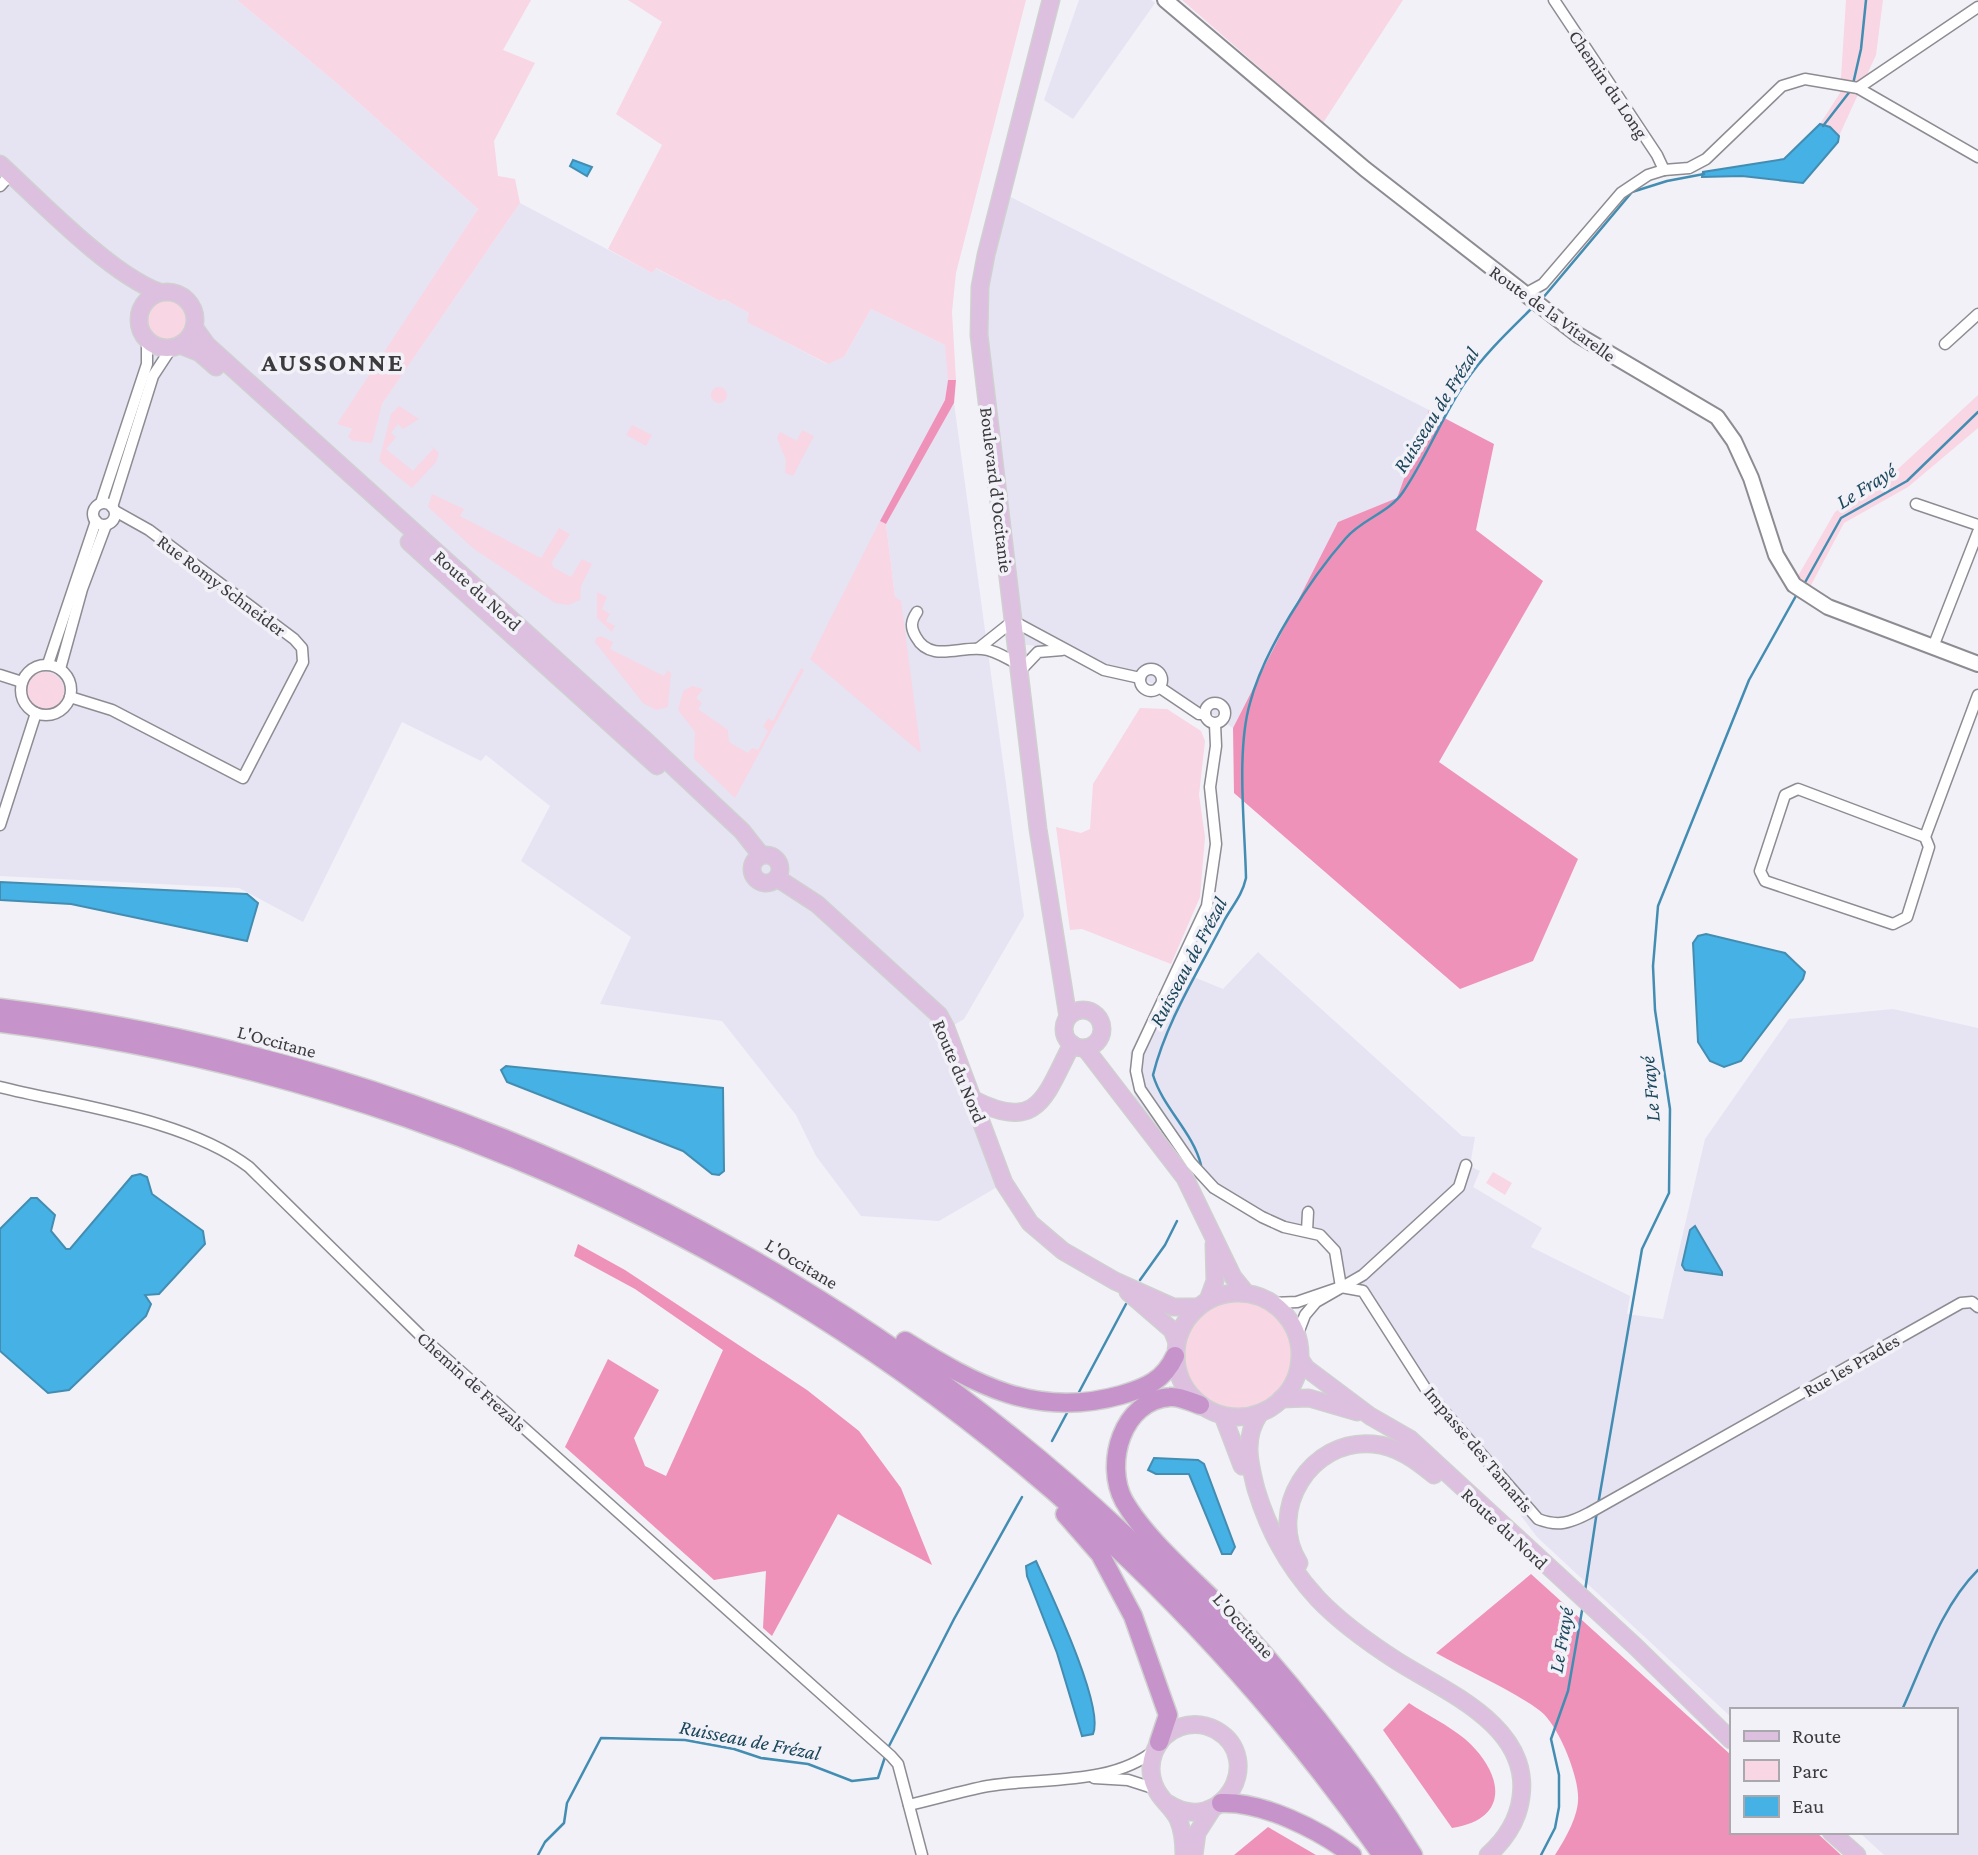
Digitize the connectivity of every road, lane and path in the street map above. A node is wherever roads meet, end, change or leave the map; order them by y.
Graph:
1 (1051, 0) edge
2 (1165, 0) edge
3 (1553, 0) edge
4 (1978, 7) edge
5 (1858, 88) junction
6 (1978, 157) edge
7 (1664, 170) junction
8 (4, 175) edge
9 (85, 241) junction
10 (159, 292) junction
11 (1528, 296) junction
12 (140, 310) junction
13 (1978, 314) edge
14 (194, 327) junction
15 (147, 340) junction
16 (1945, 344) dead end
17 (176, 346) junction
18 (101, 503) junction
19 (1916, 504) dead end
20 (108, 517) junction
21 (1978, 525) edge
22 (1978, 532) edge
23 (917, 612) dead end
24 (1013, 621) junction
25 (1933, 647) junction
26 (979, 648) junction
27 (1062, 650) junction
28 (48, 664) junction
29 (1978, 664) edge
30 (1018, 668) junction
31 (60, 669) junction
32 (0, 675) edge
33 (1140, 678) junction
34 (22, 682) junction
35 (1159, 687) junction
36 (1978, 695) edge
37 (70, 697) junction
38 (36, 713) junction
39 (1205, 713) junction
40 (1214, 724) junction
41 (0, 825) edge
42 (1925, 837) junction
43 (758, 858) junction
44 (0, 1008) edge
45 (1075, 1014) junction
46 (0, 1023) edge
47 (1085, 1044) junction
48 (0, 1087) edge
49 (974, 1100) junction
50 (1466, 1165) dead end
51 (1308, 1212) dead end
52 (1307, 1231) junction
53 (1213, 1238) junction
54 (1115, 1281) junction
55 (1341, 1287) junction
56 (1246, 1293) junction
57 (817, 1296) junction
58 (1273, 1303) junction
59 (1202, 1304) junction
60 (1978, 1307) edge
61 (1297, 1336) junction
62 (1176, 1349) junction
63 (1300, 1359) junction
64 (1281, 1399) junction
65 (1200, 1405) junction
66 (956, 1410) junction
67 (1260, 1413) junction
68 (1223, 1416) junction
69 (1370, 1416) junction
70 (1726, 1437) joint
71 (1506, 1531) junction
72 (1362, 1637) junction
73 (1636, 1647) junction
74 (1730, 1727) edge
75 (1730, 1739) edge
76 (1157, 1746) junction
77 (1080, 1777) junction
78 (1156, 1789) junction
79 (1167, 1803) junction
80 (909, 1805) junction
81 (1217, 1806) junction
82 (1834, 1834) edge
83 (1848, 1834) edge
84 (922, 1855) edge
85 (1184, 1855) edge
86 (1194, 1855) edge
87 (1352, 1855) edge
88 (1382, 1855) edge
89 (1400, 1855) edge
90 (1413, 1855) edge
91 (1474, 1855) edge
92 (1488, 1855) edge
93 (1857, 1855) edge
94 (1871, 1855) edge

1 - 24 main road, Boulevard d'Occitanie
2 - 11 street, Route de la Vitarelle
3 - 7 street, Chemin du Long
4 - 5 street
5 - 6 street
5 - 7 street
7 - 11 street
8 - 9 main road
9 - 10 main road
9 - 12 main road
10 - 12 main road
10 - 14 main road
11 - 25 street, Route de la Vitarelle
12 - 15 main road
13 - 16 street
14 - 17 main road
14 - 43 main road, Route du Nord
15 - 17 main road
15 - 18 street
17 - 20 street
17 - 43 main road, Route du Nord
18 - 20 street
18 - 20 street
19 - 21 street
20 - 28 street
20 - 31 street
20 - 37 street, Rue Romy Schneider
22 - 25 street
23 - 26 street
24 - 26 street
24 - 27 street
24 - 30 main road, Boulevard d'Occitanie
25 - 29 street, Route de la Vitarelle
26 - 30 street
27 - 30 street
27 - 33 street
28 - 31 street
28 - 34 street
30 - 45 main road, Boulevard d'Occitanie
31 - 37 street
32 - 34 street
33 - 35 street
33 - 35 street
34 - 38 street
35 - 39 street
36 - 42 street
37 - 38 street
38 - 41 street
39 - 40 street
39 - 40 street
40 - 52 street
42 - 42 street
43 - 49 main road, Route du Nord
44 - 57 highway, L'Occitane
45 - 47 main road, Boulevard d'Occitanie
45 - 47 main road, Boulevard d'Occitanie
46 - 66 highway, L'Occitane
47 - 49 main road
47 - 53 main road, Boulevard d'Occitanie
48 - 80 street, Chemin de Frezals
49 - 54 main road, Route du Nord
50 - 55 street
51 - 52 street
52 - 55 street
53 - 56 main road, Boulevard d'Occitanie
53 - 59 main road, Boulevard d'Occitanie
54 - 59 main road, Route du Nord
54 - 62 main road, Route du Nord
55 - 58 street
55 - 61 street
55 - 70 street, Impasse des Tamaris
56 - 58 main road
56 - 59 main road
57 - 62 highway
57 - 89 highway, L'Occitane
58 - 61 main road
59 - 62 main road
60 - 70 street, Rue les Prades
61 - 63 main road
62 - 65 main road
63 - 64 main road
63 - 69 main road, Route du Nord
64 - 67 main road
64 - 69 main road, Route du Nord
65 - 68 main road
65 - 90 highway
66 - 76 highway
66 - 88 highway, L'Occitane
67 - 68 main road
67 - 72 main road
68 - 91 main road
69 - 71 main road, Route du Nord
71 - 72 main road
71 - 73 main road, Route du Nord
72 - 92 main road
73 - 74 main road, Route du Nord
73 - 75 main road, Route du Nord
76 - 77 street
76 - 78 main road
76 - 81 main road
77 - 78 street
77 - 80 street
78 - 79 main road
79 - 81 main road
79 - 85 main road
80 - 84 street
81 - 86 main road
81 - 87 highway
82 - 93 main road
83 - 94 main road

